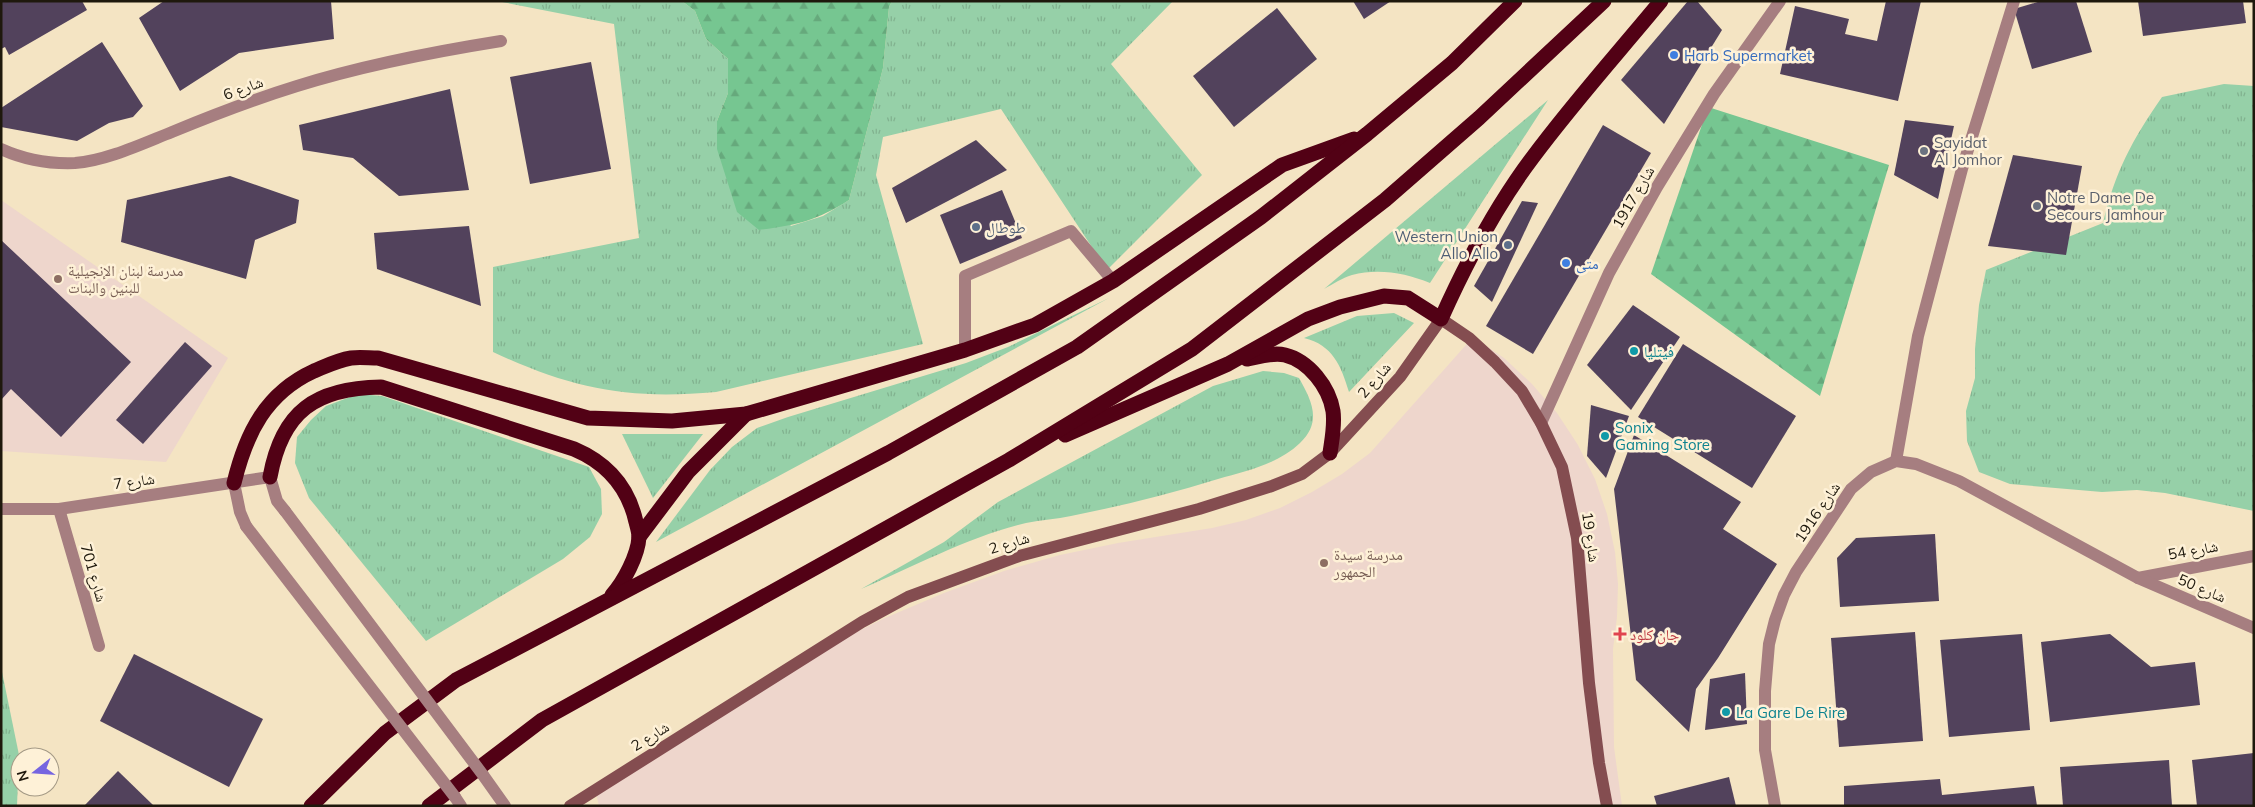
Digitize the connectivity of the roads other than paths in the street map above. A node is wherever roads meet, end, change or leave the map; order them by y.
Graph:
1 (1516, 1) edge
2 (1604, 1) edge
3 (1661, 1) edge
4 (1780, 1) edge
5 (2014, 1) edge
6 (501, 41) dead end
7 (1367, 134) junction
8 (1, 150) edge
9 (1113, 281) junction
10 (1441, 319) junction
11 (965, 350) junction
12 (1228, 364) junction
13 (746, 414) junction
14 (1541, 423) junction
15 (1330, 453) junction
16 (1009, 460) junction
17 (1896, 461) junction
18 (270, 477) junction
19 (234, 483) junction
20 (1, 509) edge
21 (58, 509) junction
22 (639, 537) junction
23 (2254, 556) edge
24 (2138, 578) junction
25 (607, 600) junction
26 (2254, 628) edge
27 (99, 646) dead end
28 (458, 801) edge
29 (311, 806) edge
30 (428, 806) edge
31 (505, 806) edge
32 (570, 806) edge
33 (1607, 806) edge
34 (1775, 806) edge

1 - 7 highway
2 - 16 highway
3 - 10 highway
4 - 14 street, شارع 1917
5 - 17 street
6 - 8 street, شارع 6
7 - 9 highway
7 - 25 highway
9 - 11 highway
9 - 11 street
10 - 12 highway
10 - 14 street, شارع 19
10 - 15 street, شارع 2
11 - 13 highway
12 - 15 highway
12 - 16 highway
13 - 19 highway
13 - 22 highway
14 - 33 street, شارع 19
15 - 32 street, شارع 2
16 - 30 highway
17 - 24 street
17 - 34 street, شارع 1916
18 - 19 street, شارع 7
18 - 22 highway
18 - 31 street, bridge
19 - 21 street, شارع 7
19 - 28 street, bridge
20 - 21 street, شارع 7
21 - 27 street, شارع 701
22 - 25 highway
23 - 24 street, شارع 54
24 - 26 street, شارع 50
25 - 29 highway

